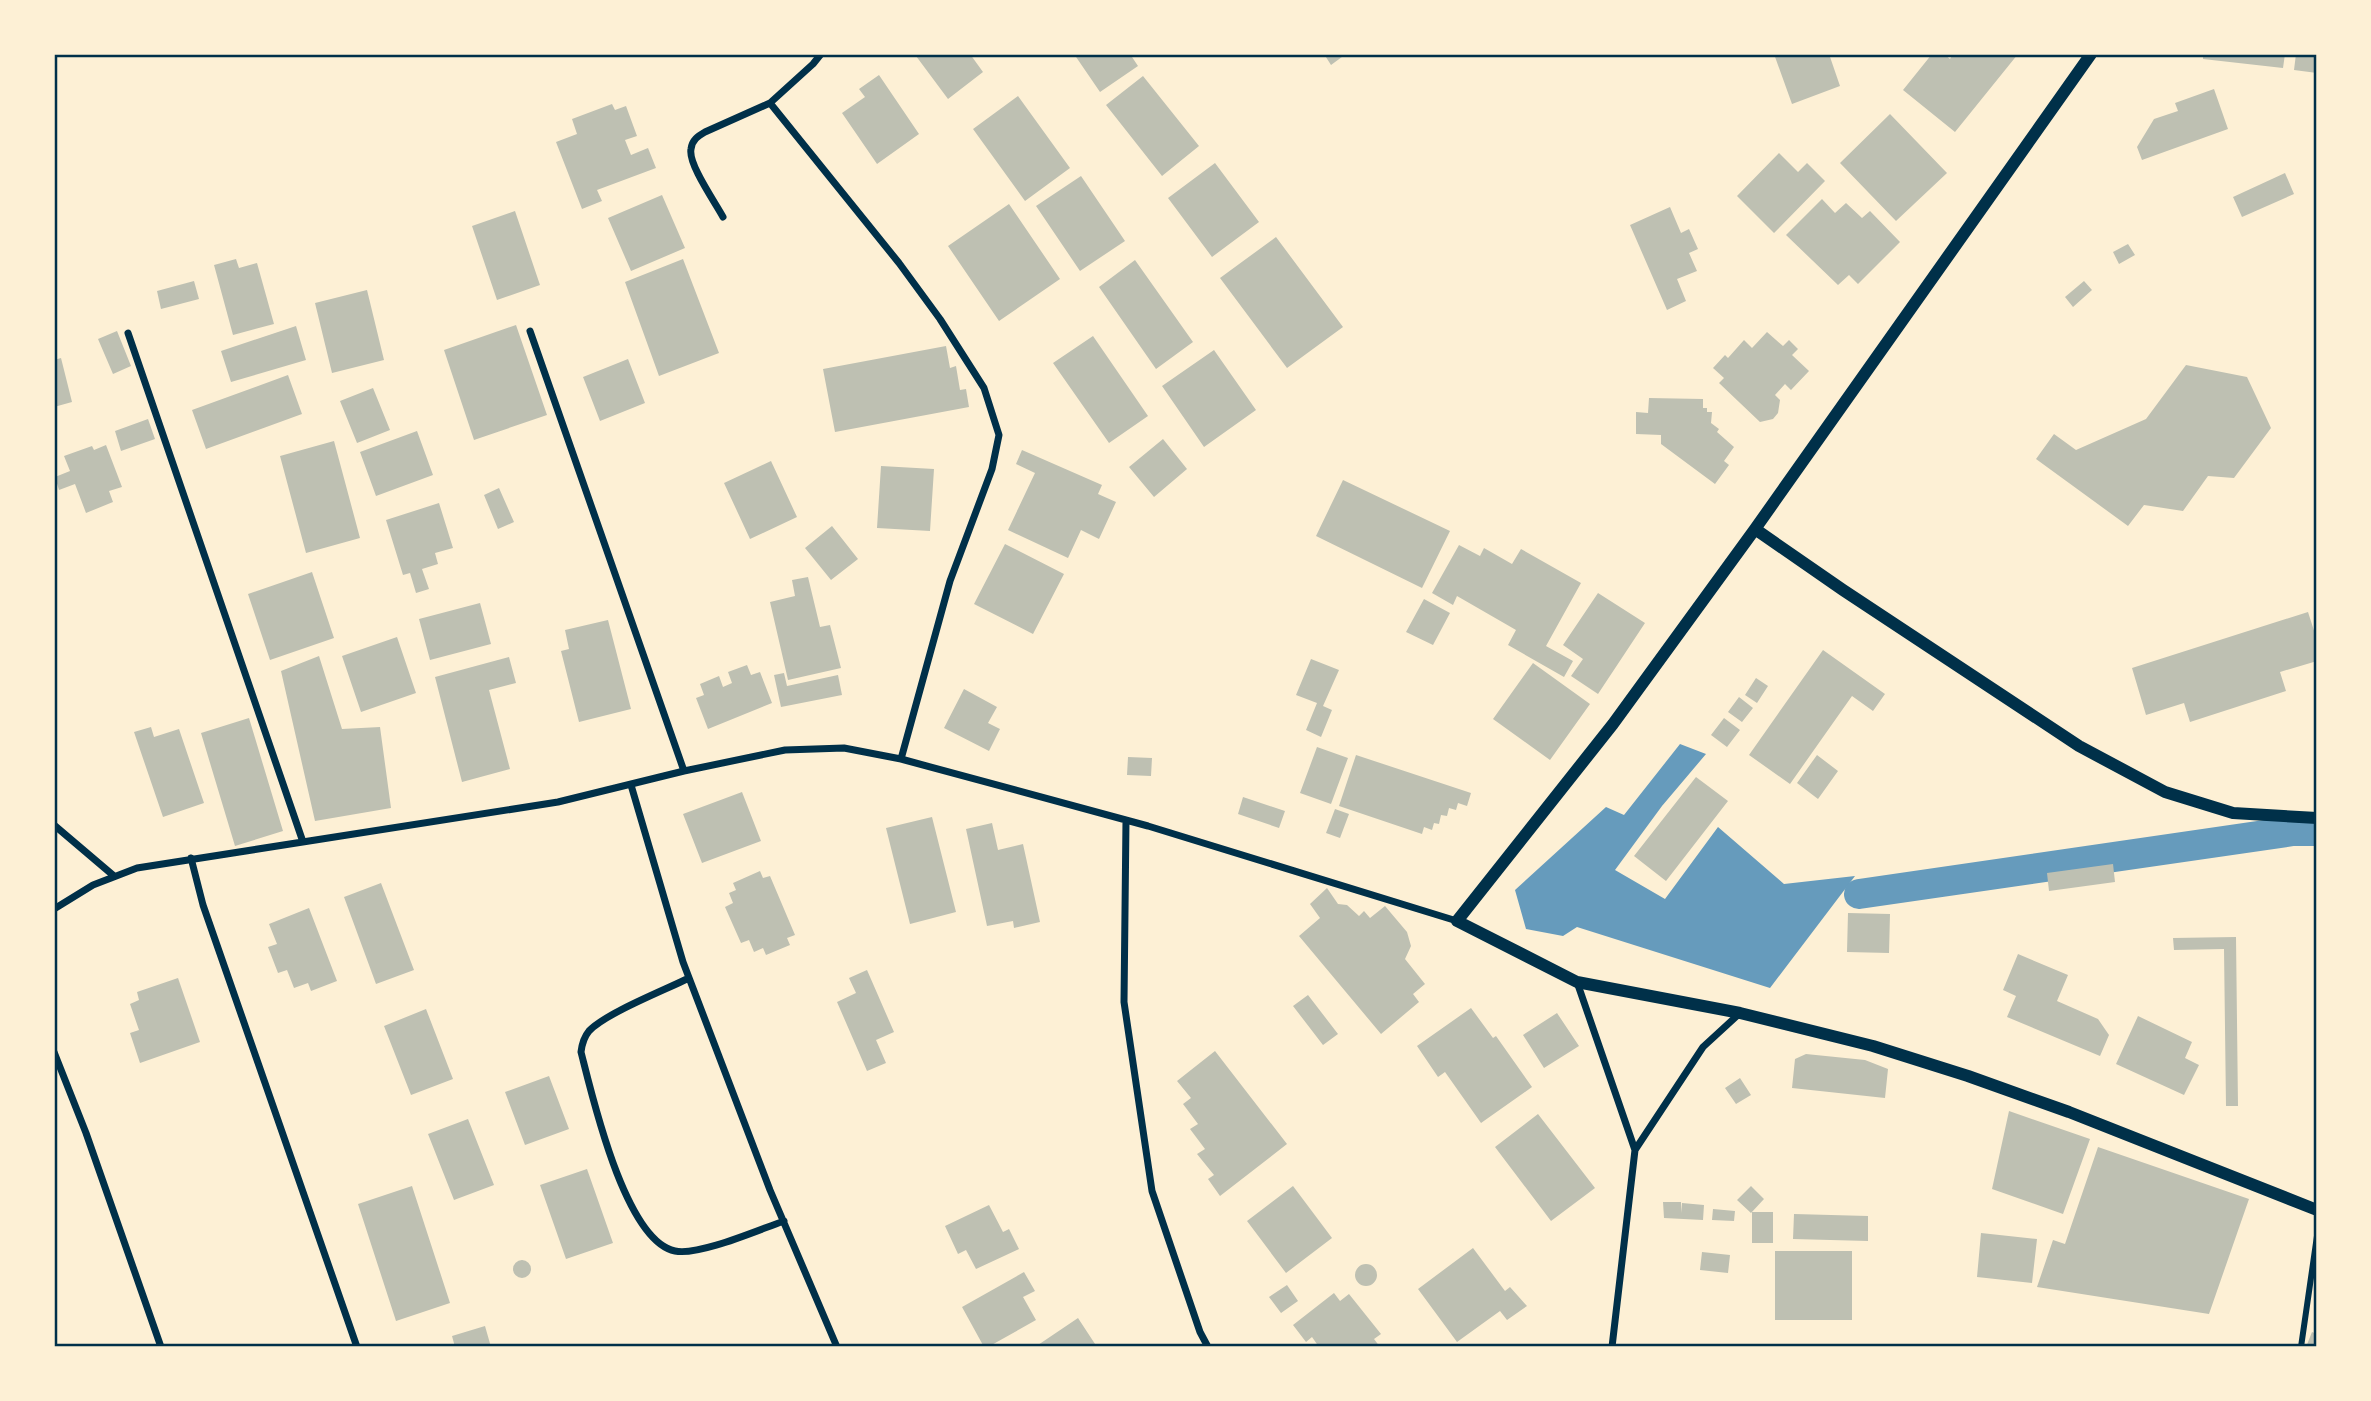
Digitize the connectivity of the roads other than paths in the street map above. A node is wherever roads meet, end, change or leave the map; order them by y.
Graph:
1 (821, 54) edge
2 (2091, 54) edge
3 (770, 103) junction
4 (723, 216) dead end
5 (530, 331) dead end
6 (128, 333) dead end
7 (1755, 528) junction
8 (901, 759) junction
9 (684, 771) junction
10 (631, 785) junction
11 (2317, 818) edge
12 (1126, 820) junction
13 (54, 825) edge
14 (303, 842) junction
15 (191, 858) junction
16 (114, 876) junction
17 (54, 909) edge
18 (1457, 921) junction
19 (689, 978) junction
20 (1577, 982) junction
21 (1740, 1013) junction
22 (54, 1052) edge
23 (1635, 1150) junction
24 (2317, 1210) edge
25 (784, 1221) junction
26 (2317, 1236) edge
27 (161, 1347) edge
28 (357, 1347) edge
29 (837, 1347) edge
30 (1208, 1347) edge
31 (1612, 1347) edge
32 (2301, 1347) edge

1 - 3 street
2 - 7 street
3 - 4 street
3 - 8 street
5 - 9 street
6 - 14 street
7 - 11 street
7 - 18 street
8 - 9 street
8 - 12 street
9 - 10 street
10 - 14 street
10 - 19 street
12 - 18 street
12 - 30 street
13 - 16 street
14 - 15 street
15 - 16 street
15 - 28 street
16 - 17 street
18 - 20 street
19 - 25 street
19 - 25 street
20 - 21 street
20 - 23 street
21 - 23 street
21 - 24 street
22 - 27 street
23 - 31 street
25 - 29 street
26 - 32 street

